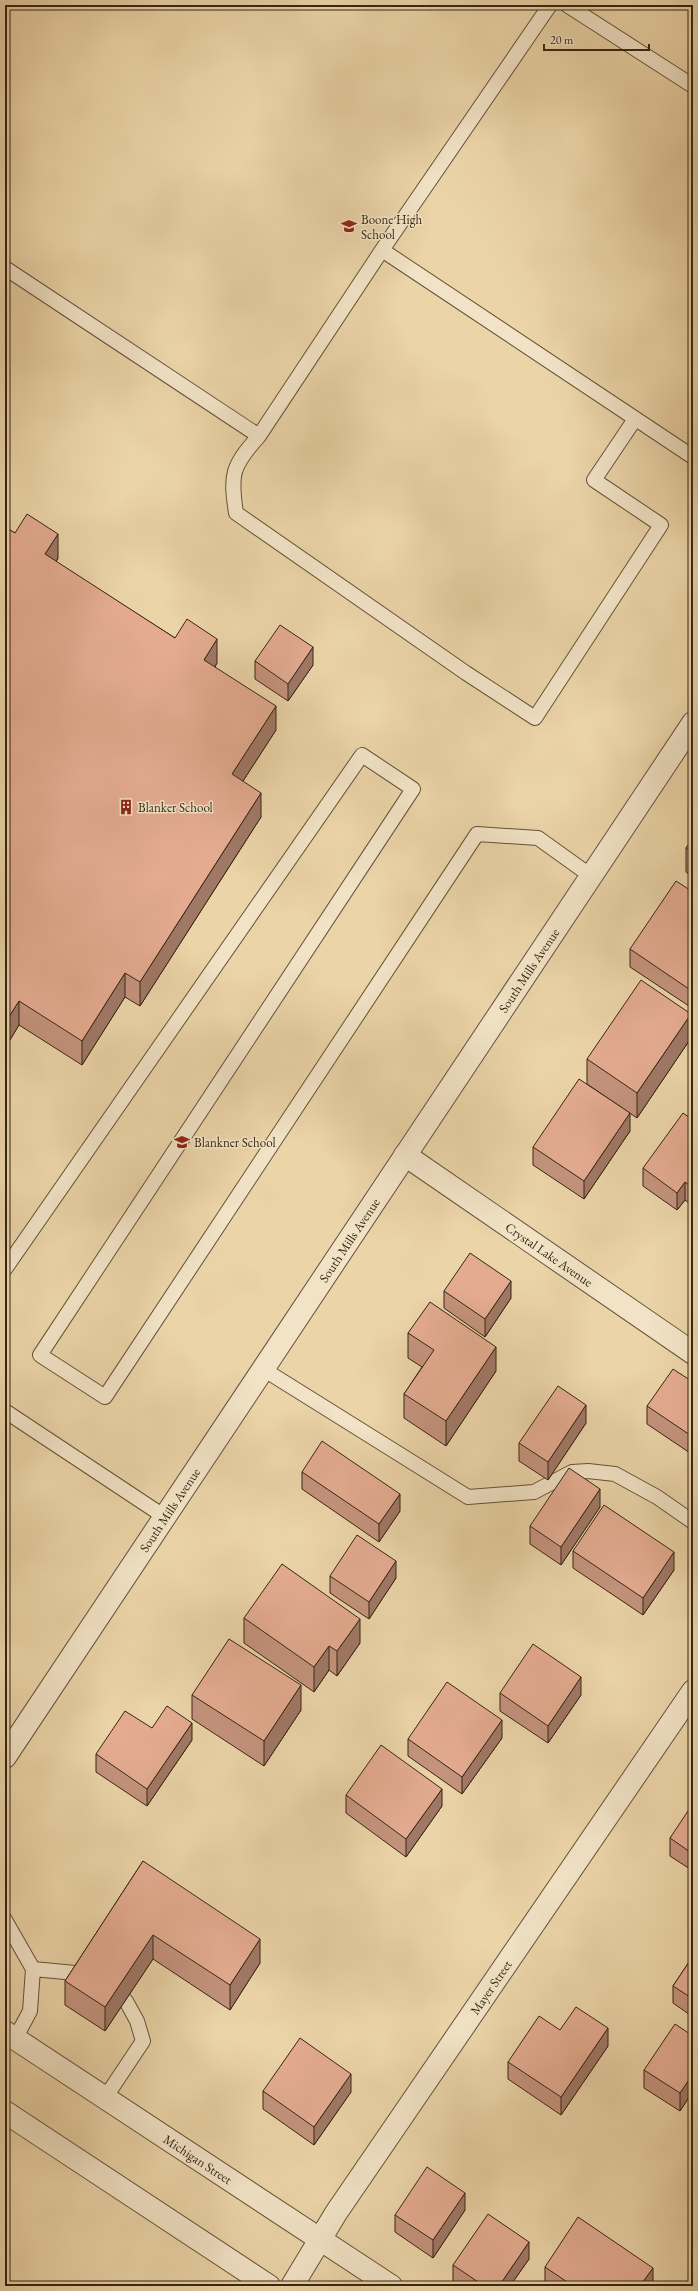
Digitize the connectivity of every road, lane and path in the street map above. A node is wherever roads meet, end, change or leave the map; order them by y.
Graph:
1 (550, 5) edge
2 (567, 5) edge
3 (693, 86) edge
4 (382, 250) junction
5 (5, 268) edge
6 (636, 419) junction
7 (259, 436) junction
8 (693, 457) edge
9 (693, 723) edge
10 (591, 876) junction
11 (405, 1155) junction
12 (5, 1269) edge
13 (693, 1353) edge
14 (263, 1369) junction
15 (5, 1411) edge
16 (165, 1517) junction
17 (693, 1522) edge
18 (693, 1691) edge
19 (5, 1758) edge
20 (5, 1920) edge
21 (33, 1969) junction
22 (86, 1974) edge
23 (126, 2001) dead end
24 (10, 2035) edge
25 (105, 2098) junction
26 (5, 2112) edge
27 (320, 2239) junction
28 (269, 2286) edge
29 (292, 2286) edge
30 (391, 2286) edge

1 - 4 lane
2 - 3 lane
4 - 6 lane
4 - 7 lane
5 - 7 lane
6 - 7 lane
6 - 8 lane
9 - 10 street, South Mills Avenue
10 - 11 street, South Mills Avenue
10 - 12 lane
11 - 13 street, Crystal Lake Avenue
11 - 14 street, South Mills Avenue
14 - 16 street, South Mills Avenue
14 - 17 lane
15 - 16 lane
16 - 19 street, South Mills Avenue
18 - 27 street, Mayer Street
20 - 21 lane
21 - 22 lane
21 - 24 lane
23 - 25 lane
24 - 25 street, Michigan Street
25 - 27 street, Michigan Street
26 - 28 street
27 - 29 street, Mayer Street
27 - 30 street, Michigan Street

